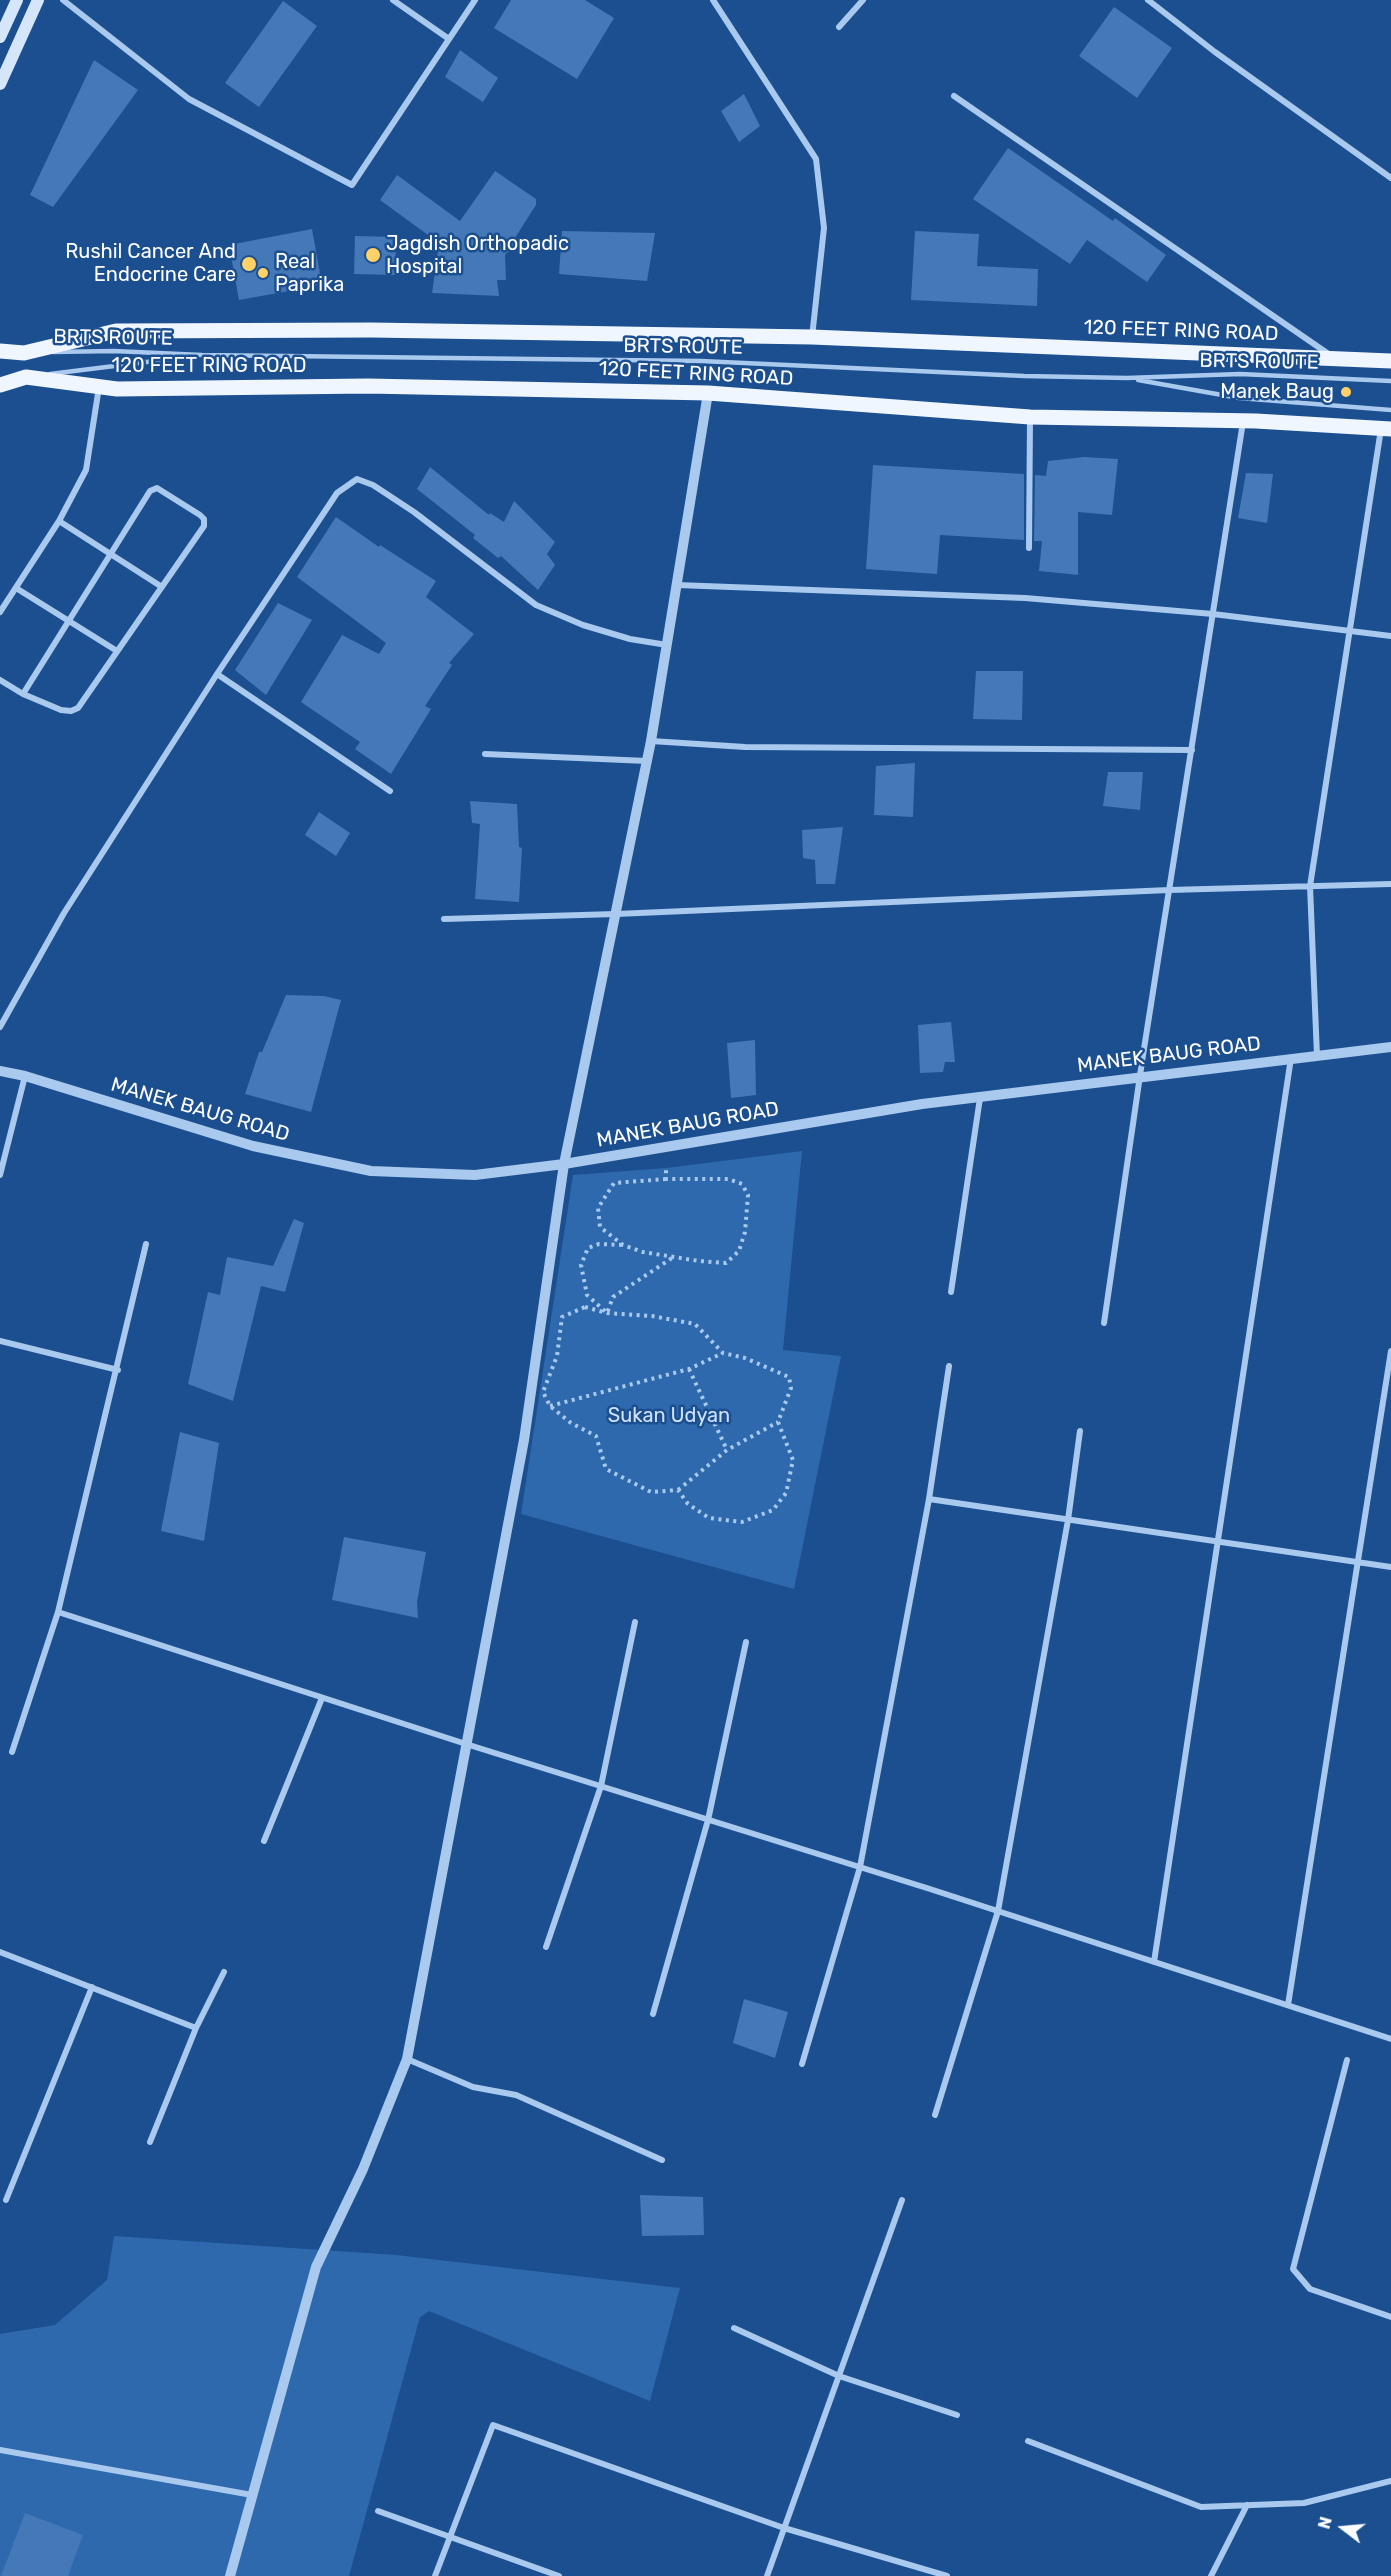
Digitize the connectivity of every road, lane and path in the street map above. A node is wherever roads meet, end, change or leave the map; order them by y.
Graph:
1 (17, 0) edge
2 (38, 0) edge
3 (63, 0) edge
4 (393, 0) edge
5 (475, 0) edge
6 (712, 0) edge
7 (863, 0) edge
8 (1148, 0) edge
9 (839, 27) dead end
10 (0, 37) edge
11 (449, 39) junction
12 (0, 84) edge
13 (954, 96) dead end
14 (1391, 178) edge
15 (812, 338) junction
16 (0, 351) edge
17 (24, 353) junction
18 (202, 355) junction
19 (1335, 359) junction
20 (1391, 361) edge
21 (26, 377) junction
22 (1127, 378) junction
23 (1391, 381) edge
24 (0, 385) edge
25 (99, 387) junction
26 (708, 393) junction
27 (1391, 410) edge
28 (1030, 417) junction
29 (1244, 421) junction
30 (1386, 428) edge
31 (59, 521) junction
32 (1029, 548) dead end
33 (111, 554) junction
34 (677, 585) junction
35 (162, 587) junction
36 (16, 588) junction
37 (0, 612) edge
38 (1214, 614) junction
39 (69, 621) junction
40 (1350, 631) junction
41 (1391, 636) edge
42 (667, 645) junction
43 (117, 651) junction
44 (217, 674) junction
45 (0, 680) edge
46 (23, 694) junction
47 (651, 741) junction
48 (1192, 750) junction
49 (485, 754) dead end
50 (647, 761) junction
51 (390, 791) dead end
52 (1391, 884) edge
53 (1310, 886) junction
54 (1169, 890) junction
55 (616, 914) junction
56 (444, 919) dead end
57 (0, 1027) edge
58 (1391, 1047) edge
59 (1317, 1056) junction
60 (1291, 1058) junction
61 (0, 1071) edge
62 (25, 1076) junction
63 (1140, 1076) junction
64 (980, 1098) junction
65 (564, 1164) junction
66 (666, 1168) dead end
67 (0, 1175) edge
68 (666, 1179) junction
69 (146, 1244) dead end
70 (623, 1245) junction
71 (673, 1258) junction
72 (951, 1292) dead end
73 (607, 1313) junction
74 (1104, 1323) dead end
75 (0, 1341) edge
76 (1391, 1351) edge
77 (723, 1353) junction
78 (949, 1366) dead end
79 (689, 1369) junction
80 (118, 1370) junction
81 (543, 1407) dead end
82 (550, 1407) junction
83 (778, 1422) junction
84 (1080, 1431) dead end
85 (727, 1450) junction
86 (678, 1490) junction
87 (929, 1499) junction
88 (1068, 1520) junction
89 (1218, 1542) junction
90 (1358, 1562) junction
91 (1391, 1567) edge
92 (58, 1612) junction
93 (635, 1622) dead end
94 (746, 1642) dead end
95 (322, 1698) junction
96 (466, 1744) junction
97 (12, 1752) dead end
98 (601, 1786) junction
99 (708, 1820) junction
100 (264, 1841) dead end
101 (860, 1867) junction
102 (998, 1911) junction
103 (546, 1947) dead end
104 (0, 1952) edge
105 (1155, 1962) junction
106 (224, 1972) dead end
107 (92, 1987) junction
108 (1288, 2005) junction
109 (653, 2014) dead end
110 (196, 2028) junction
111 (1391, 2039) edge
112 (407, 2059) junction
113 (1347, 2060) dead end
114 (802, 2064) dead end
115 (935, 2115) dead end
116 (150, 2142) dead end
117 (662, 2160) dead end
118 (6, 2200) dead end
119 (902, 2200) dead end
120 (1391, 2317) edge
121 (734, 2328) dead end
122 (839, 2376) junction
123 (957, 2415) dead end
124 (1028, 2440) dead end
125 (0, 2450) edge
126 (1391, 2481) edge
127 (252, 2495) junction
128 (1247, 2505) junction
129 (378, 2511) dead end
130 (784, 2528) junction
131 (450, 2537) junction
132 (230, 2576) edge
133 (435, 2576) edge
134 (559, 2576) edge
135 (767, 2576) edge
136 (947, 2576) edge
137 (1211, 2576) edge

1 - 10 main road
2 - 12 main road
3 - 11 street
4 - 11 street
5 - 11 street
6 - 15 street
7 - 9 street
8 - 14 street
13 - 19 street
15 - 17 main road, 120 FEET RING ROAD
15 - 19 main road, 120 FEET RING ROAD
16 - 17 main road, 120 FEET RING ROAD
17 - 18 lane, BRTS ROUTE
18 - 21 lane, BRTS ROUTE
18 - 22 lane, BRTS ROUTE
19 - 20 main road, 120 FEET RING ROAD
21 - 24 main road, 120 FEET RING ROAD
21 - 25 main road, 120 FEET RING ROAD
22 - 23 lane, BRTS ROUTE
22 - 27 lane, BRTS ROUTE
25 - 26 main road, 120 FEET RING ROAD
25 - 31 street
26 - 28 main road, 120 FEET RING ROAD
26 - 34 street
28 - 29 main road, 120 FEET RING ROAD
28 - 32 street
29 - 30 main road, 120 FEET RING ROAD
29 - 38 street
30 - 40 street
31 - 33 street
31 - 36 street
33 - 35 street
33 - 35 street
33 - 39 street
34 - 38 street
34 - 42 street
35 - 43 street
36 - 37 street
36 - 39 street
38 - 40 street
38 - 48 street
39 - 43 street
39 - 46 street
40 - 41 street
40 - 53 street
42 - 44 street
42 - 47 street
43 - 46 street
44 - 51 street
44 - 57 street
45 - 46 street
47 - 48 street
47 - 50 street
48 - 54 street
49 - 50 street
50 - 55 street
52 - 53 street
53 - 54 street
53 - 59 street
54 - 55 street
54 - 63 street
55 - 56 street
55 - 65 street
58 - 59 street, MANEK BAUG ROAD
59 - 60 street, MANEK BAUG ROAD
60 - 63 street, MANEK BAUG ROAD
60 - 89 street
61 - 62 street, MANEK BAUG ROAD
62 - 65 street, MANEK BAUG ROAD
62 - 67 street
63 - 64 street, MANEK BAUG ROAD
63 - 74 street
64 - 65 street, MANEK BAUG ROAD
64 - 72 street
65 - 96 street
66 - 68 path
68 - 70 path
68 - 71 path
69 - 80 street
70 - 71 path
70 - 73 path
71 - 73 path
73 - 77 path
73 - 82 path
75 - 80 street
76 - 90 street
77 - 79 path
77 - 83 path
78 - 87 street
79 - 82 path
79 - 85 path
80 - 92 street
81 - 82 path
82 - 86 path
83 - 85 path
83 - 86 path
84 - 88 street
85 - 86 path
87 - 88 street
87 - 101 street
88 - 89 street
88 - 102 street
89 - 90 street
89 - 105 street
90 - 91 street
90 - 108 street
92 - 95 street
92 - 97 street
93 - 98 street
94 - 99 street
95 - 96 street
95 - 100 street
96 - 98 street
96 - 112 street
98 - 99 street
98 - 103 street
99 - 101 street
99 - 109 street
101 - 102 street
101 - 114 street
102 - 105 street
102 - 115 street
104 - 107 street
105 - 108 street
106 - 110 street
107 - 110 street
107 - 118 street
108 - 111 street
110 - 116 street
112 - 117 street
112 - 127 street
113 - 120 street
119 - 122 street
121 - 122 street
122 - 123 street
122 - 130 street
124 - 128 street
125 - 127 street
126 - 128 street
127 - 132 street
128 - 137 street
129 - 131 street
130 - 131 street
130 - 135 street
130 - 136 street
131 - 133 street
131 - 134 street

